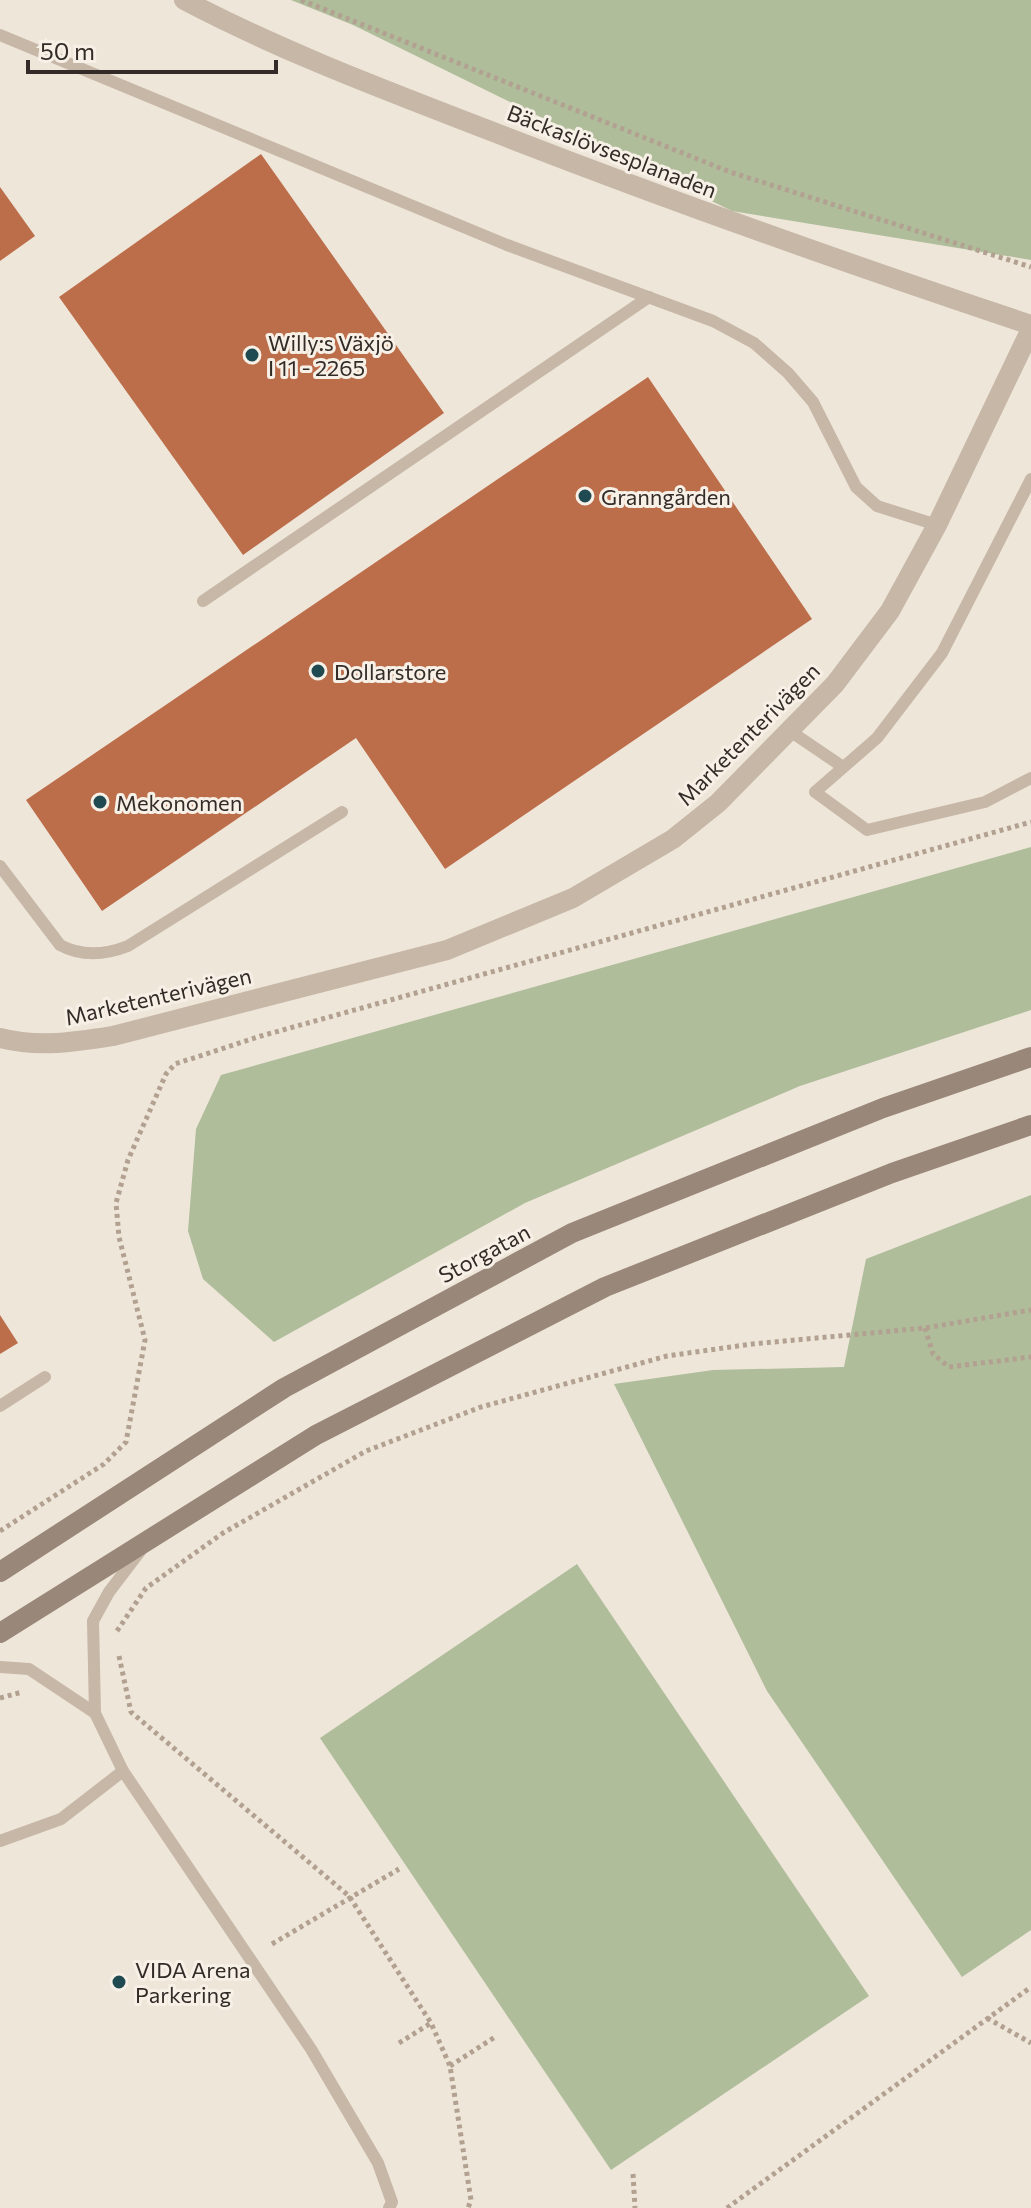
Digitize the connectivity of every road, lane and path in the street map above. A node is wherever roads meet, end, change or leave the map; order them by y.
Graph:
1 (184, 0) edge
2 (301, 0) edge
3 (0, 35) edge
4 (1031, 267) edge
5 (649, 297) junction
6 (1031, 327) edge
7 (1031, 479) edge
8 (937, 525) junction
9 (203, 601) dead end
10 (790, 731) junction
11 (843, 767) junction
12 (1031, 778) edge
13 (342, 812) dead end
14 (1031, 822) edge
15 (0, 866) edge
16 (0, 1038) edge
17 (1031, 1057) edge
18 (1031, 1125) edge
19 (1031, 1310) edge
20 (925, 1328) junction
21 (1031, 1357) edge
22 (45, 1377) dead end
23 (0, 1406) edge
24 (0, 1531) edge
25 (152, 1535) junction
26 (0, 1572) edge
27 (0, 1633) edge
28 (115, 1635) junction
29 (92, 1649) junction
30 (0, 1667) edge
31 (45, 1679) junction
32 (0, 1698) edge
33 (95, 1713) junction
34 (123, 1771) junction
35 (0, 1841) edge
36 (399, 1869) dead end
37 (349, 1896) junction
38 (272, 1944) dead end
39 (1031, 1987) edge
40 (987, 2018) junction
41 (431, 2023) junction
42 (495, 2037) dead end
43 (399, 2043) dead end
44 (1031, 2043) edge
45 (450, 2066) junction
46 (633, 2174) dead end
47 (389, 2208) edge
48 (468, 2208) edge
49 (635, 2208) edge
50 (727, 2208) edge

1 - 6 street, Bäckaslövsesplanaden
2 - 4 path
3 - 5 lane
5 - 8 lane
5 - 9 lane
6 - 8 street, Marketenterivägen
7 - 11 lane
8 - 10 street, Marketenterivägen
10 - 11 lane
10 - 16 street, Marketenterivägen
11 - 12 lane
13 - 15 lane
14 - 24 path
17 - 26 main road, Storgatan
18 - 25 main road
19 - 20 path
20 - 21 path
20 - 28 path
22 - 23 lane
25 - 27 main road
25 - 29 lane
28 - 29 path
28 - 37 path
29 - 33 lane
30 - 31 lane
31 - 32 path
31 - 33 lane
33 - 34 lane
34 - 35 lane
34 - 47 lane
36 - 37 path
37 - 38 path
37 - 41 path
39 - 40 path
40 - 44 path
40 - 50 path
41 - 43 path
41 - 45 path
42 - 45 path
45 - 48 path
46 - 49 path

